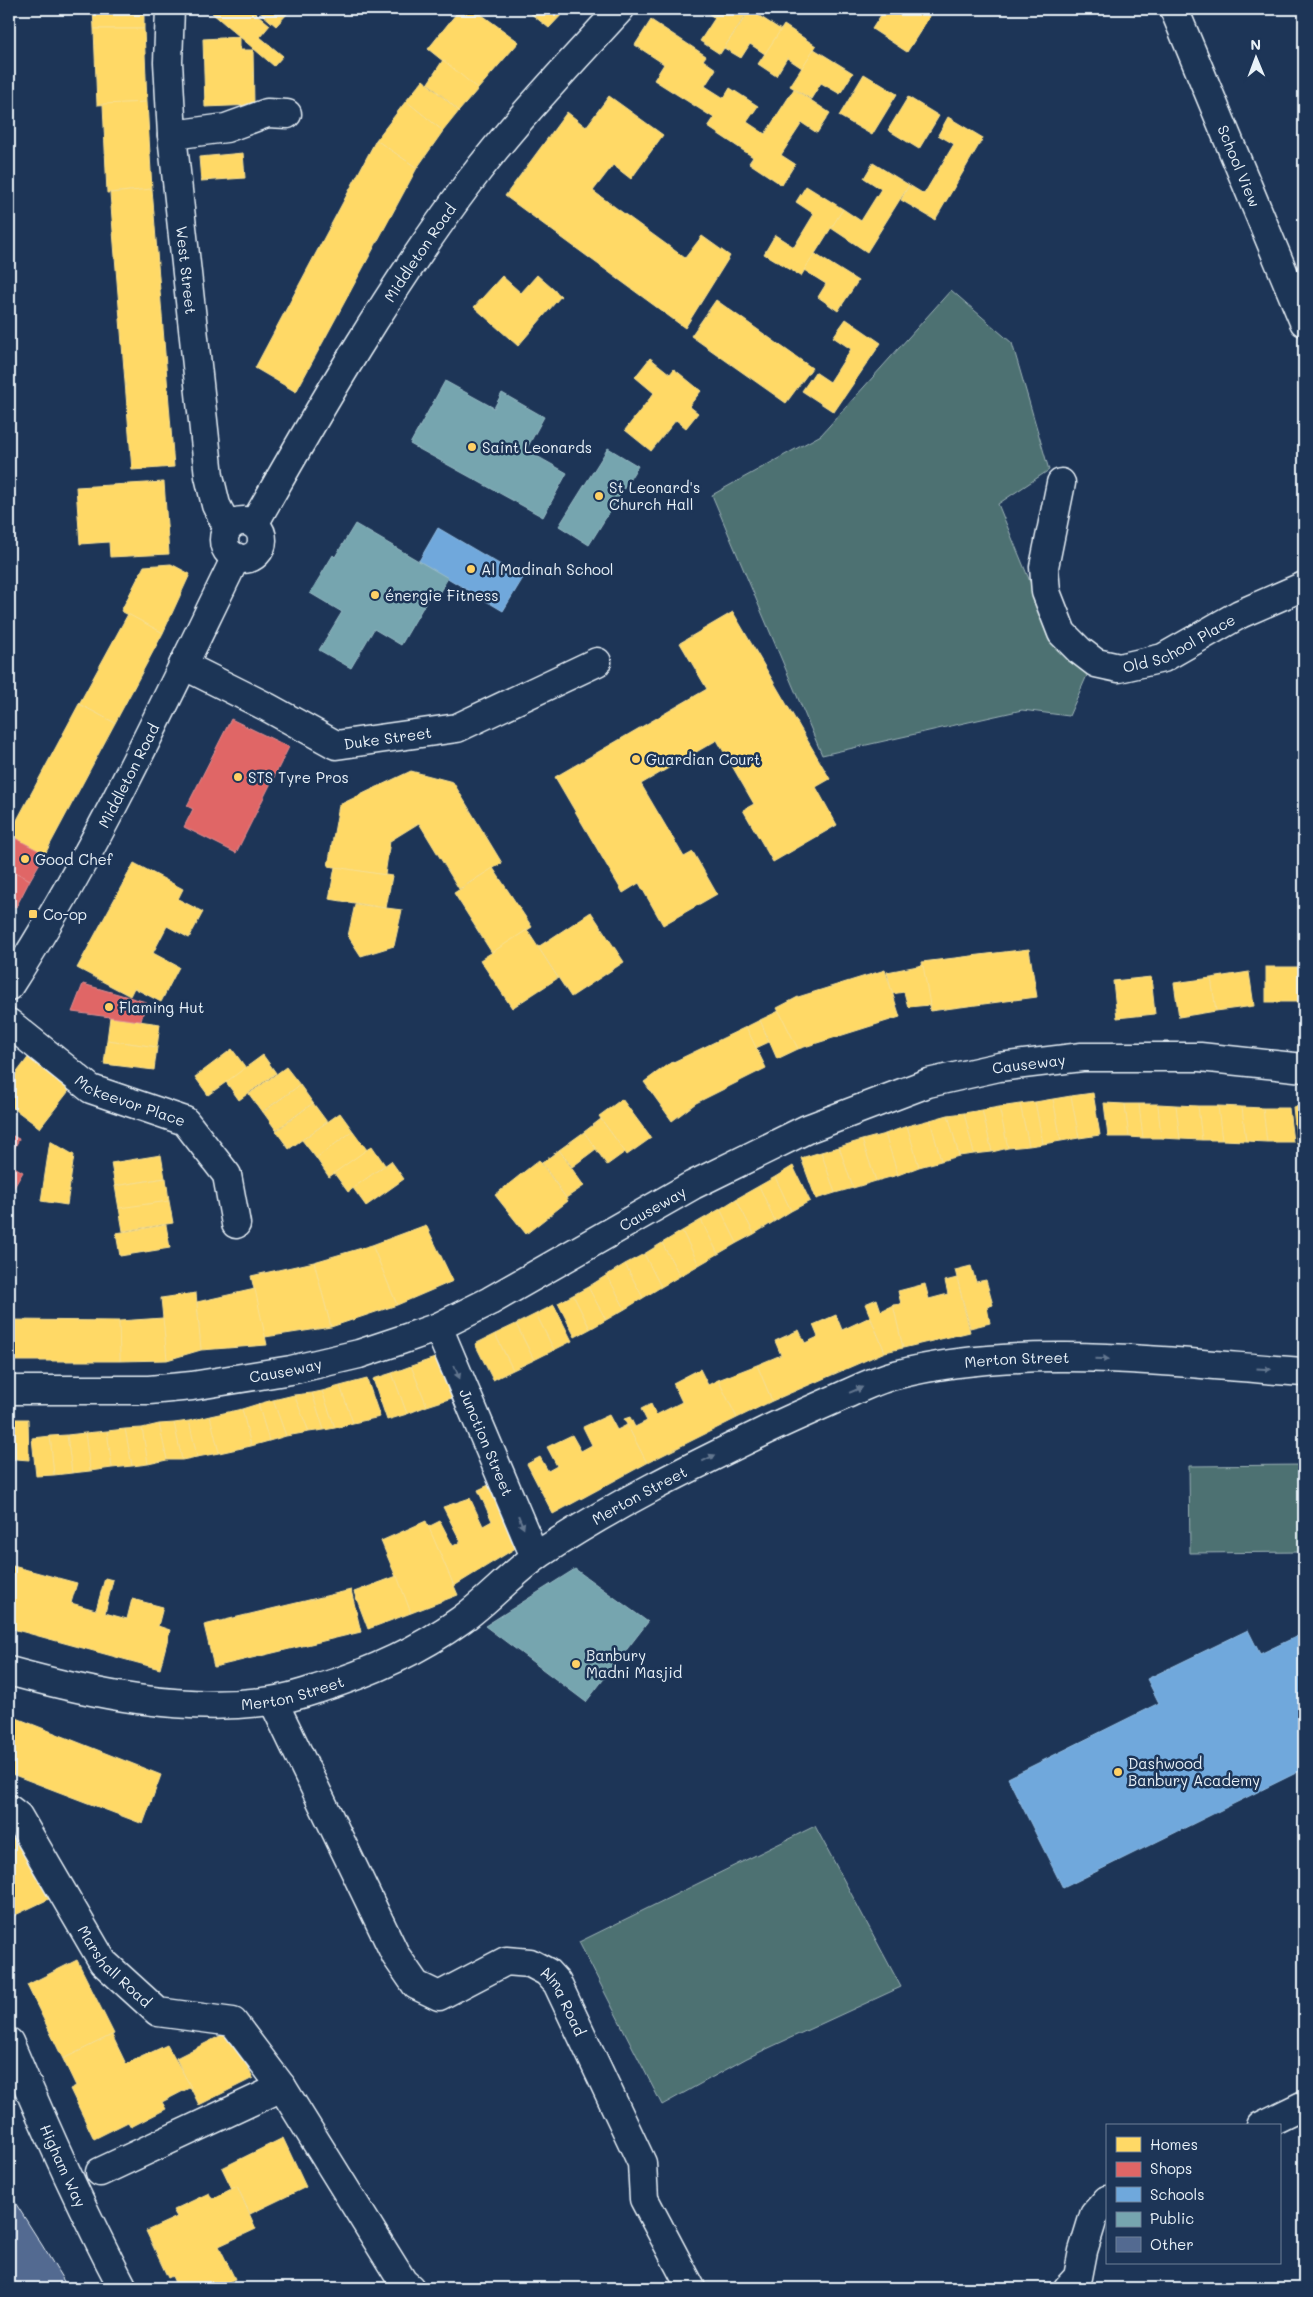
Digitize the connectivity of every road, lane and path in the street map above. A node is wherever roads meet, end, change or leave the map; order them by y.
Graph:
1 (170, 9) edge
2 (620, 9) edge
3 (1174, 9) edge
4 (287, 114) dead end
5 (172, 135) junction
6 (1304, 322) edge
7 (1061, 483) dead end
8 (241, 526) junction
9 (236, 557) joint
10 (1304, 586) edge
11 (597, 662) dead end
12 (183, 665) junction
13 (9, 986) edge
14 (9, 1023) edge
15 (1304, 1068) edge
16 (236, 1224) dead end
17 (438, 1327) junction
18 (1304, 1372) edge
19 (9, 1390) edge
20 (535, 1557) junction
21 (9, 1671) edge
22 (273, 1701) junction
23 (9, 1809) edge
24 (9, 2042) edge
25 (282, 2087) junction
26 (1304, 2105) edge
27 (1264, 2124) edge
28 (100, 2172) dead end
29 (1106, 2201) edge
30 (1077, 2284) edge
31 (123, 2288) edge
32 (410, 2288) edge
33 (691, 2288) edge

1 - 5 street, West Street
2 - 8 street, Middleton Road
3 - 6 street, School View
4 - 5 street
5 - 8 street, West Street
7 - 10 street, Old School Place
8 - 9 street, West Street
9 - 12 street, Middleton Road
11 - 12 street, Duke Street
12 - 13 street, Middleton Road
14 - 16 street, Mckeevor Place
15 - 17 street, Causeway
17 - 19 street, Causeway
17 -> 20 street, Junction Street
20 -> 18 street, Merton Street
20 - 22 street, Merton Street
21 - 22 street, Merton Street
22 - 33 street, Alma Road
23 - 25 street, Marshall Road
24 - 31 street, Higham Way
25 - 28 street
25 - 32 street, Marshall Road
26 - 27 street
29 - 30 street

